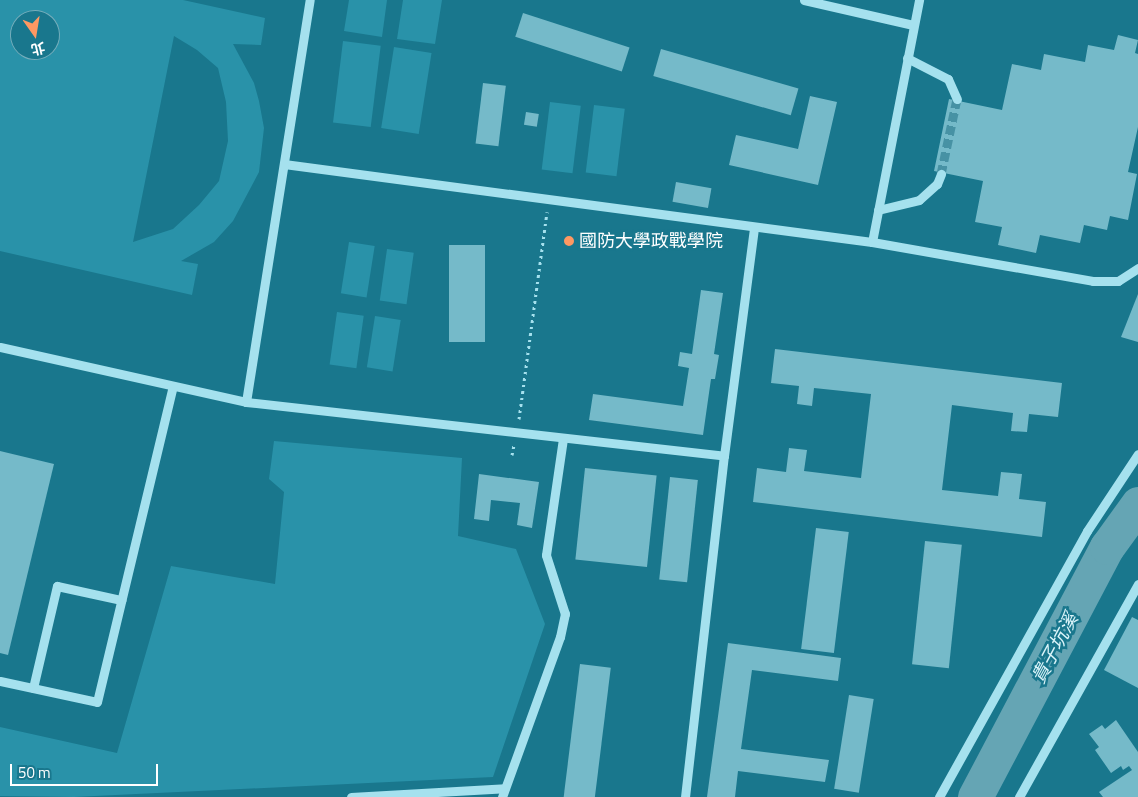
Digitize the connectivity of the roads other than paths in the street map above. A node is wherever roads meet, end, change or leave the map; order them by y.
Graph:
1 (310, 0) edge
2 (804, 0) edge
3 (919, 0) edge
4 (913, 25) junction
5 (907, 58) junction
6 (957, 100) tunnel mouth
7 (284, 164) junction
8 (941, 174) tunnel mouth
9 (878, 210) junction
10 (754, 227) junction
11 (872, 242) junction
12 (1138, 268) edge
13 (0, 347) edge
14 (173, 386) junction
15 (246, 402) junction
16 (563, 438) junction
17 (1138, 454) edge
18 (724, 456) junction
19 (1138, 584) edge
20 (121, 600) junction
21 (0, 681) edge
22 (33, 688) junction
23 (503, 792) edge
24 (351, 797) edge
25 (685, 797) edge
26 (939, 797) edge
27 (1019, 797) edge

1 - 7 lane
2 - 4 lane
3 - 4 lane
4 - 5 lane
5 - 6 lane
5 - 9 lane
7 - 10 lane
7 - 15 lane
8 - 9 lane
9 - 11 lane
10 - 11 lane
10 - 18 lane
11 - 12 lane
13 - 14 lane
14 - 15 lane
14 - 20 lane
15 - 16 lane
16 - 18 lane
16 - 23 lane
17 - 26 lane
18 - 25 lane
19 - 27 lane
20 - 22 lane
20 - 22 lane
21 - 22 lane
23 - 24 lane

